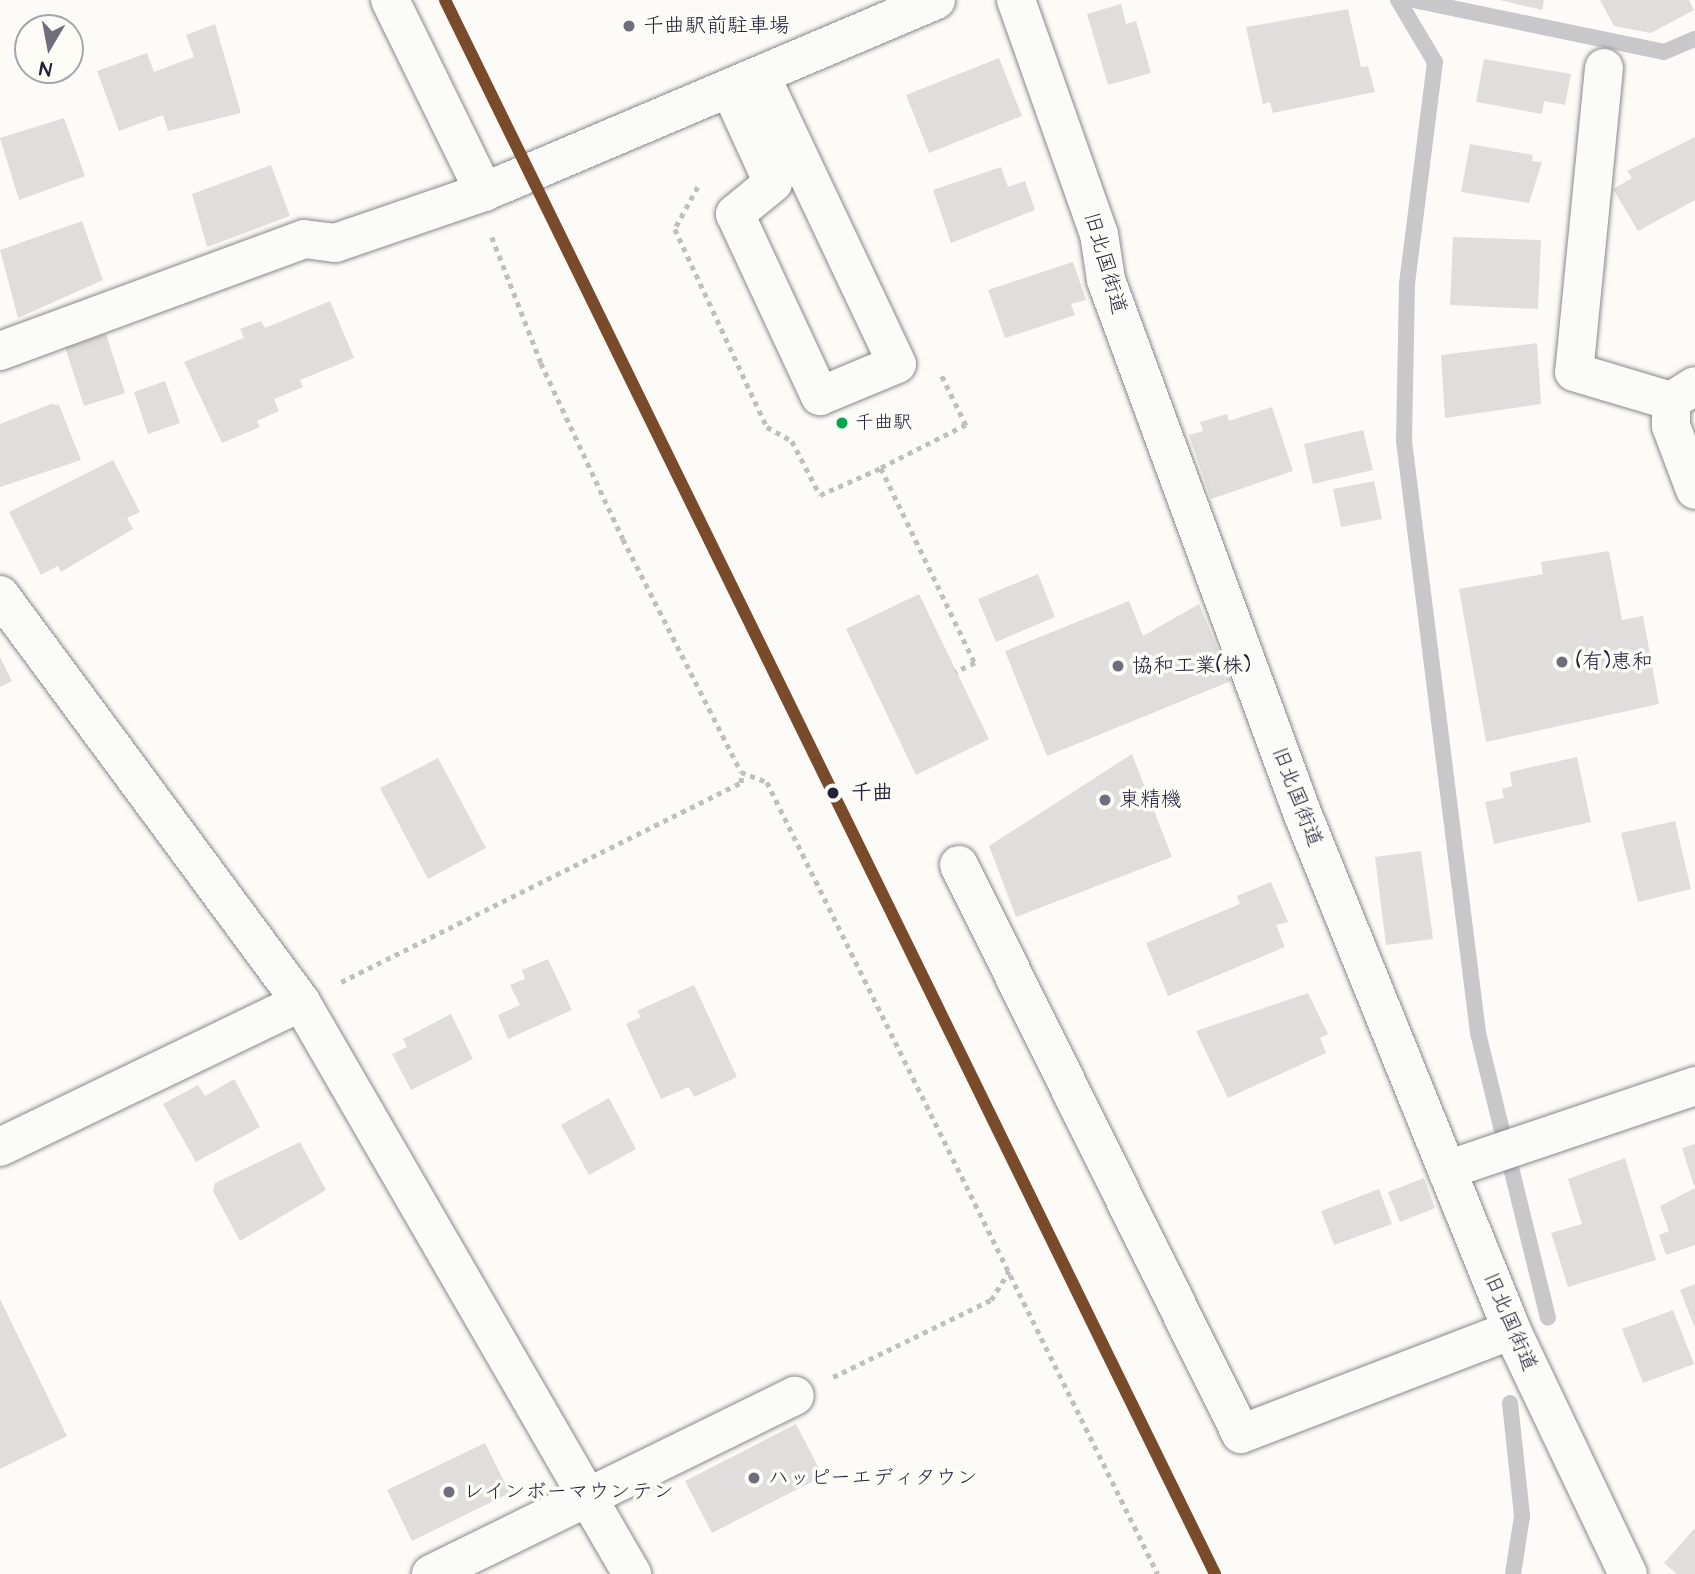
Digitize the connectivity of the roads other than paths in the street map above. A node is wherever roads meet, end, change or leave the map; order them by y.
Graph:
1 (390, 0) edge
2 (936, 0) edge
3 (1016, 0) edge
4 (1604, 68) dead end
5 (746, 84) junction
6 (484, 192) junction
7 (0, 351) edge
8 (1683, 394) edge
9 (1695, 490) edge
10 (0, 595) edge
11 (960, 865) dead end
12 (301, 1002) junction
13 (1695, 1086) edge
14 (0, 1147) edge
15 (1447, 1170) junction
16 (1512, 1330) junction
17 (795, 1396) road end
18 (588, 1496) junction
19 (431, 1574) edge
20 (632, 1574) edge
21 (1628, 1574) edge

1 - 6 street
2 - 5 street
3 - 15 street, 旧北国街道
4 - 8 street
5 - 5 street
5 - 6 street
6 - 7 street
8 - 9 street
10 - 12 street
11 - 16 street
12 - 14 street
12 - 18 street
13 - 15 street
15 - 16 street, 旧北国街道
16 - 21 street, 旧北国街道
17 - 18 street
18 - 19 street
18 - 20 street

